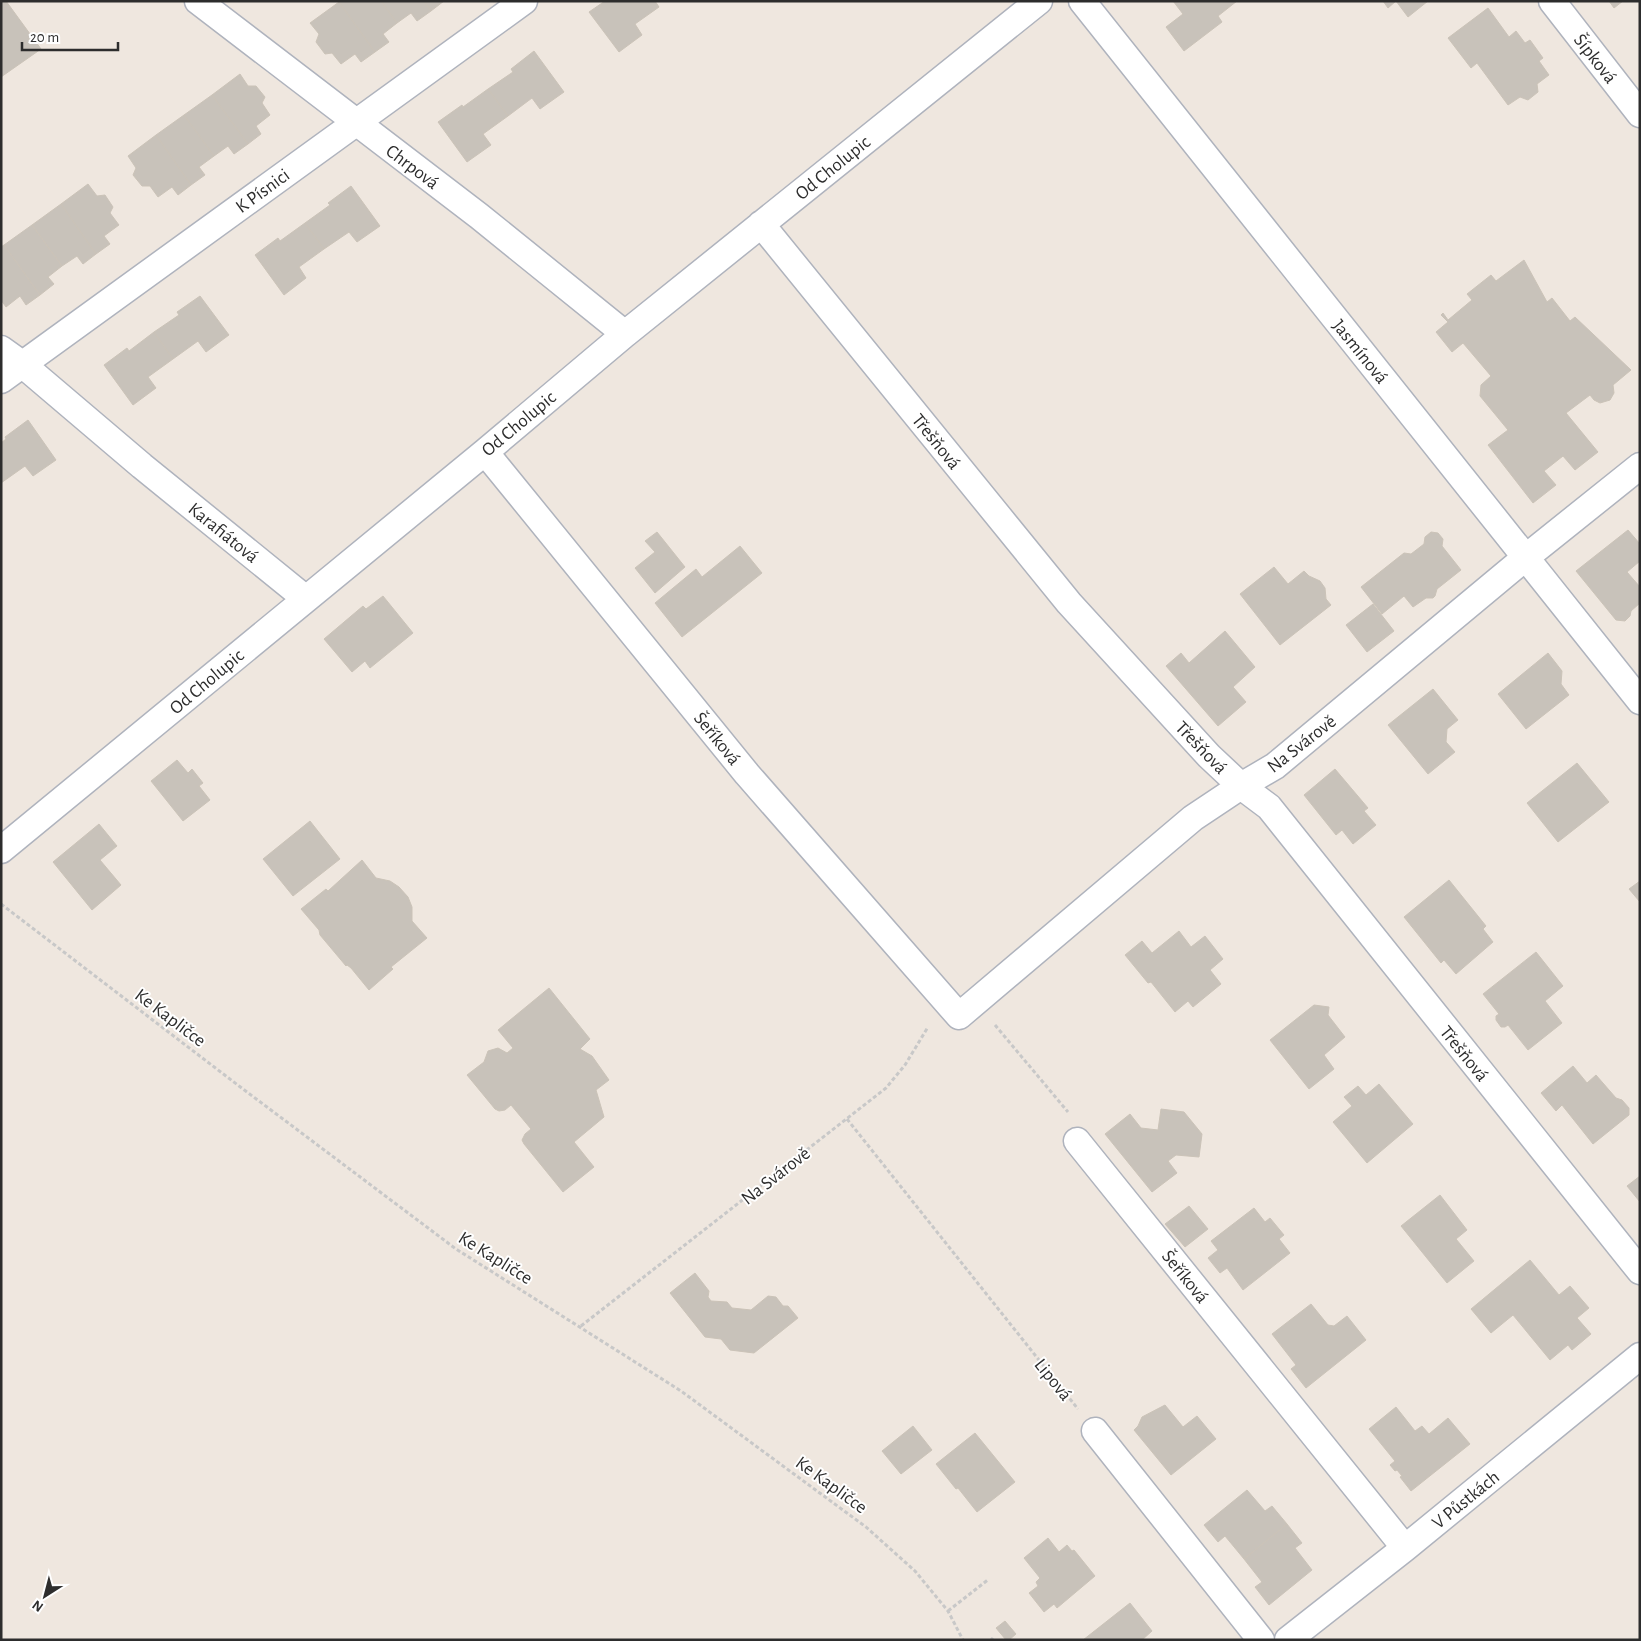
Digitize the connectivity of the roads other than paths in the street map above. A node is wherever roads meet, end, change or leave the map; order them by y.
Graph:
1 (198, 1) edge
2 (524, 1) edge
3 (1039, 1) edge
4 (1082, 1) edge
5 (1552, 1) edge
6 (1640, 114) edge
7 (356, 122) junction
8 (761, 224) junction
9 (625, 334) junction
10 (1, 349) edge
11 (22, 364) junction
12 (1, 380) edge
13 (485, 452) junction
14 (1640, 466) edge
15 (1525, 558) junction
16 (306, 599) junction
17 (1640, 701) edge
18 (1241, 786) junction
19 (1, 850) edge
20 (962, 1008) joint
21 (1077, 1140) road end
22 (1640, 1271) edge
23 (1640, 1356) edge
24 (1095, 1431) road end
25 (1404, 1548) junction
26 (1260, 1640) edge
27 (1288, 1640) edge

1 - 7 street, Chrpová
2 - 7 street, K Písnici
3 - 8 street, Od Cholupic
4 - 15 street, Jasmínová
5 - 6 street, Šípková
7 - 9 street, Chrpová
7 - 11 street, K Písnici
8 - 9 street, Od Cholupic
8 - 18 street, Třešňová
9 - 13 street, Od Cholupic
10 - 11 street, Karafiátová
11 - 12 street, K Písnici
11 - 16 street, Karafiátová
13 - 16 street, Od Cholupic
13 - 20 street, Šeříková
14 - 15 street, Na Svárově
15 - 17 street, Jasmínová
15 - 18 street, Na Svárově
16 - 19 street, Od Cholupic
18 - 20 street, Na Svárově
18 - 22 street, Třešňová
21 - 25 street, Šeříková
23 - 25 street, V Půstkách
24 - 26 street
25 - 27 street, V Půstkách

